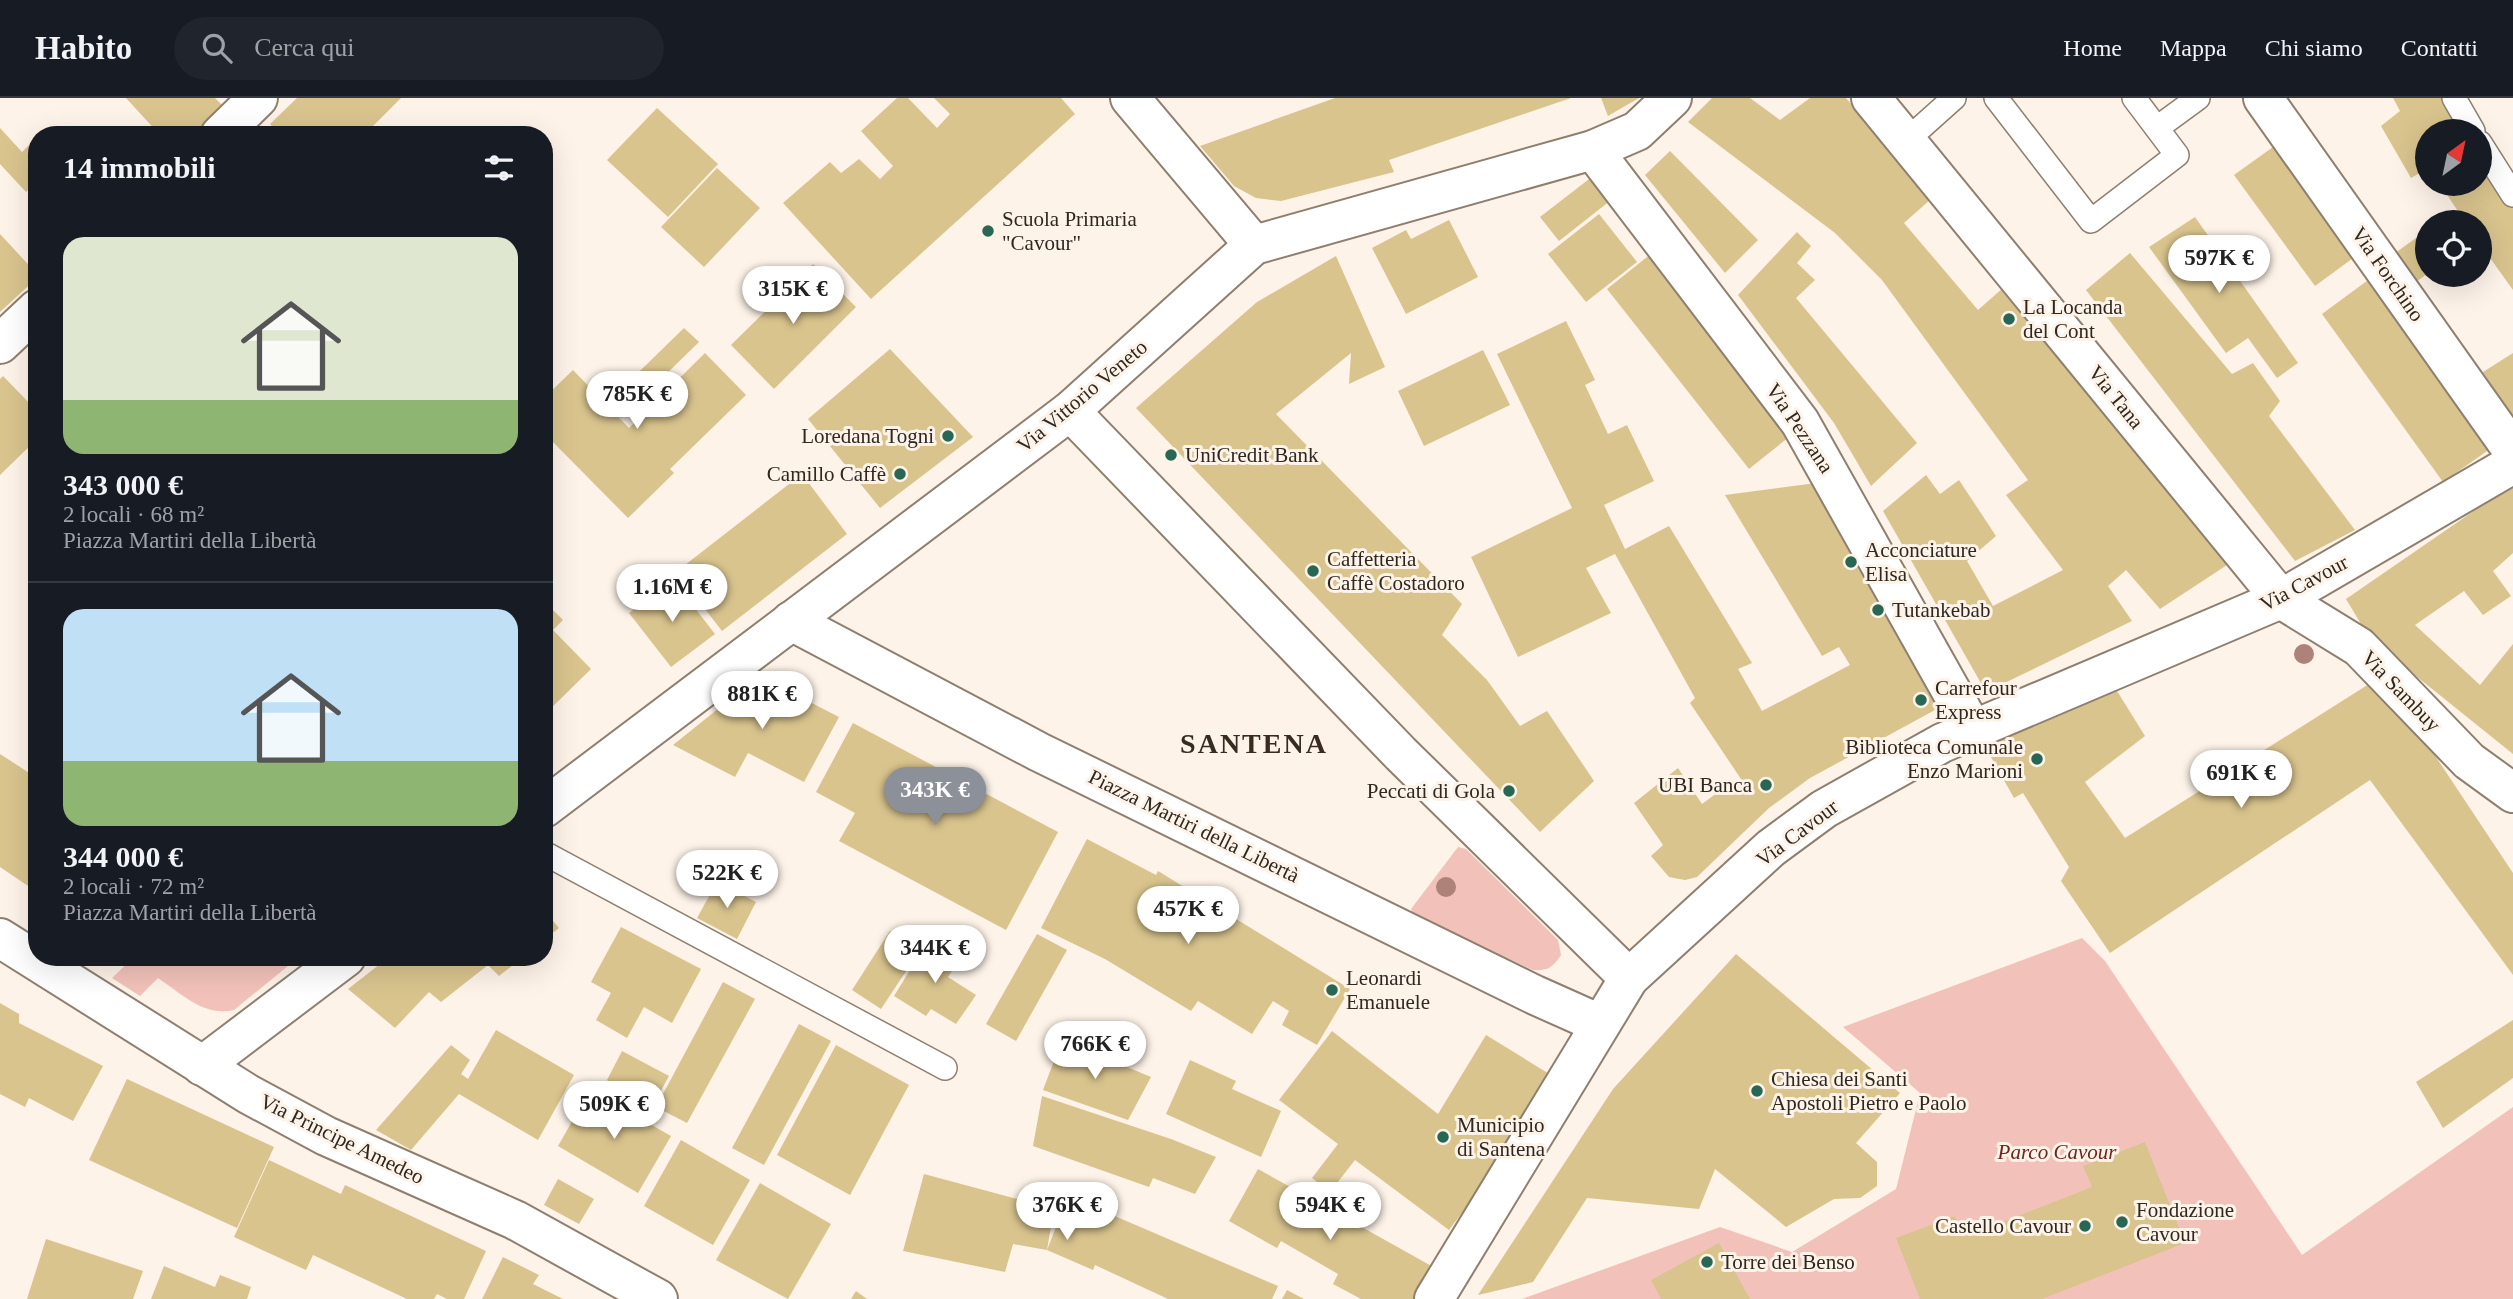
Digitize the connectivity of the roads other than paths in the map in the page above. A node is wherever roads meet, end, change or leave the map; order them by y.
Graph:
1 (258, 98) edge
2 (1130, 98) edge
3 (1672, 98) edge
4 (1871, 98) edge
5 (1954, 98) edge
6 (1996, 98) edge
7 (2134, 98) edge
8 (2198, 98) edge
9 (2263, 98) edge
10 (2454, 98) edge
11 (2466, 119) edge
12 (229, 126) edge
13 (2157, 128) junction
14 (1907, 140) junction
15 (1593, 150) junction
16 (2492, 161) edge
17 (2513, 195) edge
18 (1254, 246) junction
19 (28, 318) edge
20 (0, 344) edge
21 (1070, 411) junction
22 (2513, 451) edge
23 (2513, 464) edge
24 (2281, 599) junction
25 (791, 621) junction
26 (1972, 728) junction
27 (2513, 793) edge
28 (553, 801) edge
29 (553, 858) edge
30 (0, 938) edge
31 (28, 956) edge
32 (44, 966) edge
33 (334, 966) edge
34 (1629, 978) junction
35 (1600, 1024) junction
36 (202, 1066) junction
37 (945, 1068) dead end
38 (658, 1299) edge
39 (1434, 1299) edge

1 - 12 street
2 - 18 street
3 - 15 street, Via Vittorio Veneto
4 - 14 street, Via Tana
5 - 14 lane
6 - 13 lane
7 - 13 lane
8 - 13 lane
9 - 22 street, Via Forchino
10 - 11 lane
14 - 24 street, Via Tana
15 - 18 street, Via Vittorio Veneto
15 - 26 street, Via Pezzana
16 - 17 lane
18 - 21 street, Via Vittorio Veneto
19 - 20 street
21 - 25 street, Via Vittorio Veneto
21 - 34 street
23 - 24 street, Via Cavour
24 - 26 street, Via Cavour
24 - 27 street, Via Sambuy
25 - 28 street, Via Vittorio Veneto
25 - 35 street, Piazza Martiri della Libertà
26 - 34 street, Via Cavour
29 - 37 lane
30 - 31 street, Via Principe Amedeo
32 - 36 street, Via Principe Amedeo
33 - 36 street
34 - 35 street, Via Cavour
35 - 39 street, Via Cavour
36 - 38 street, Via Principe Amedeo

